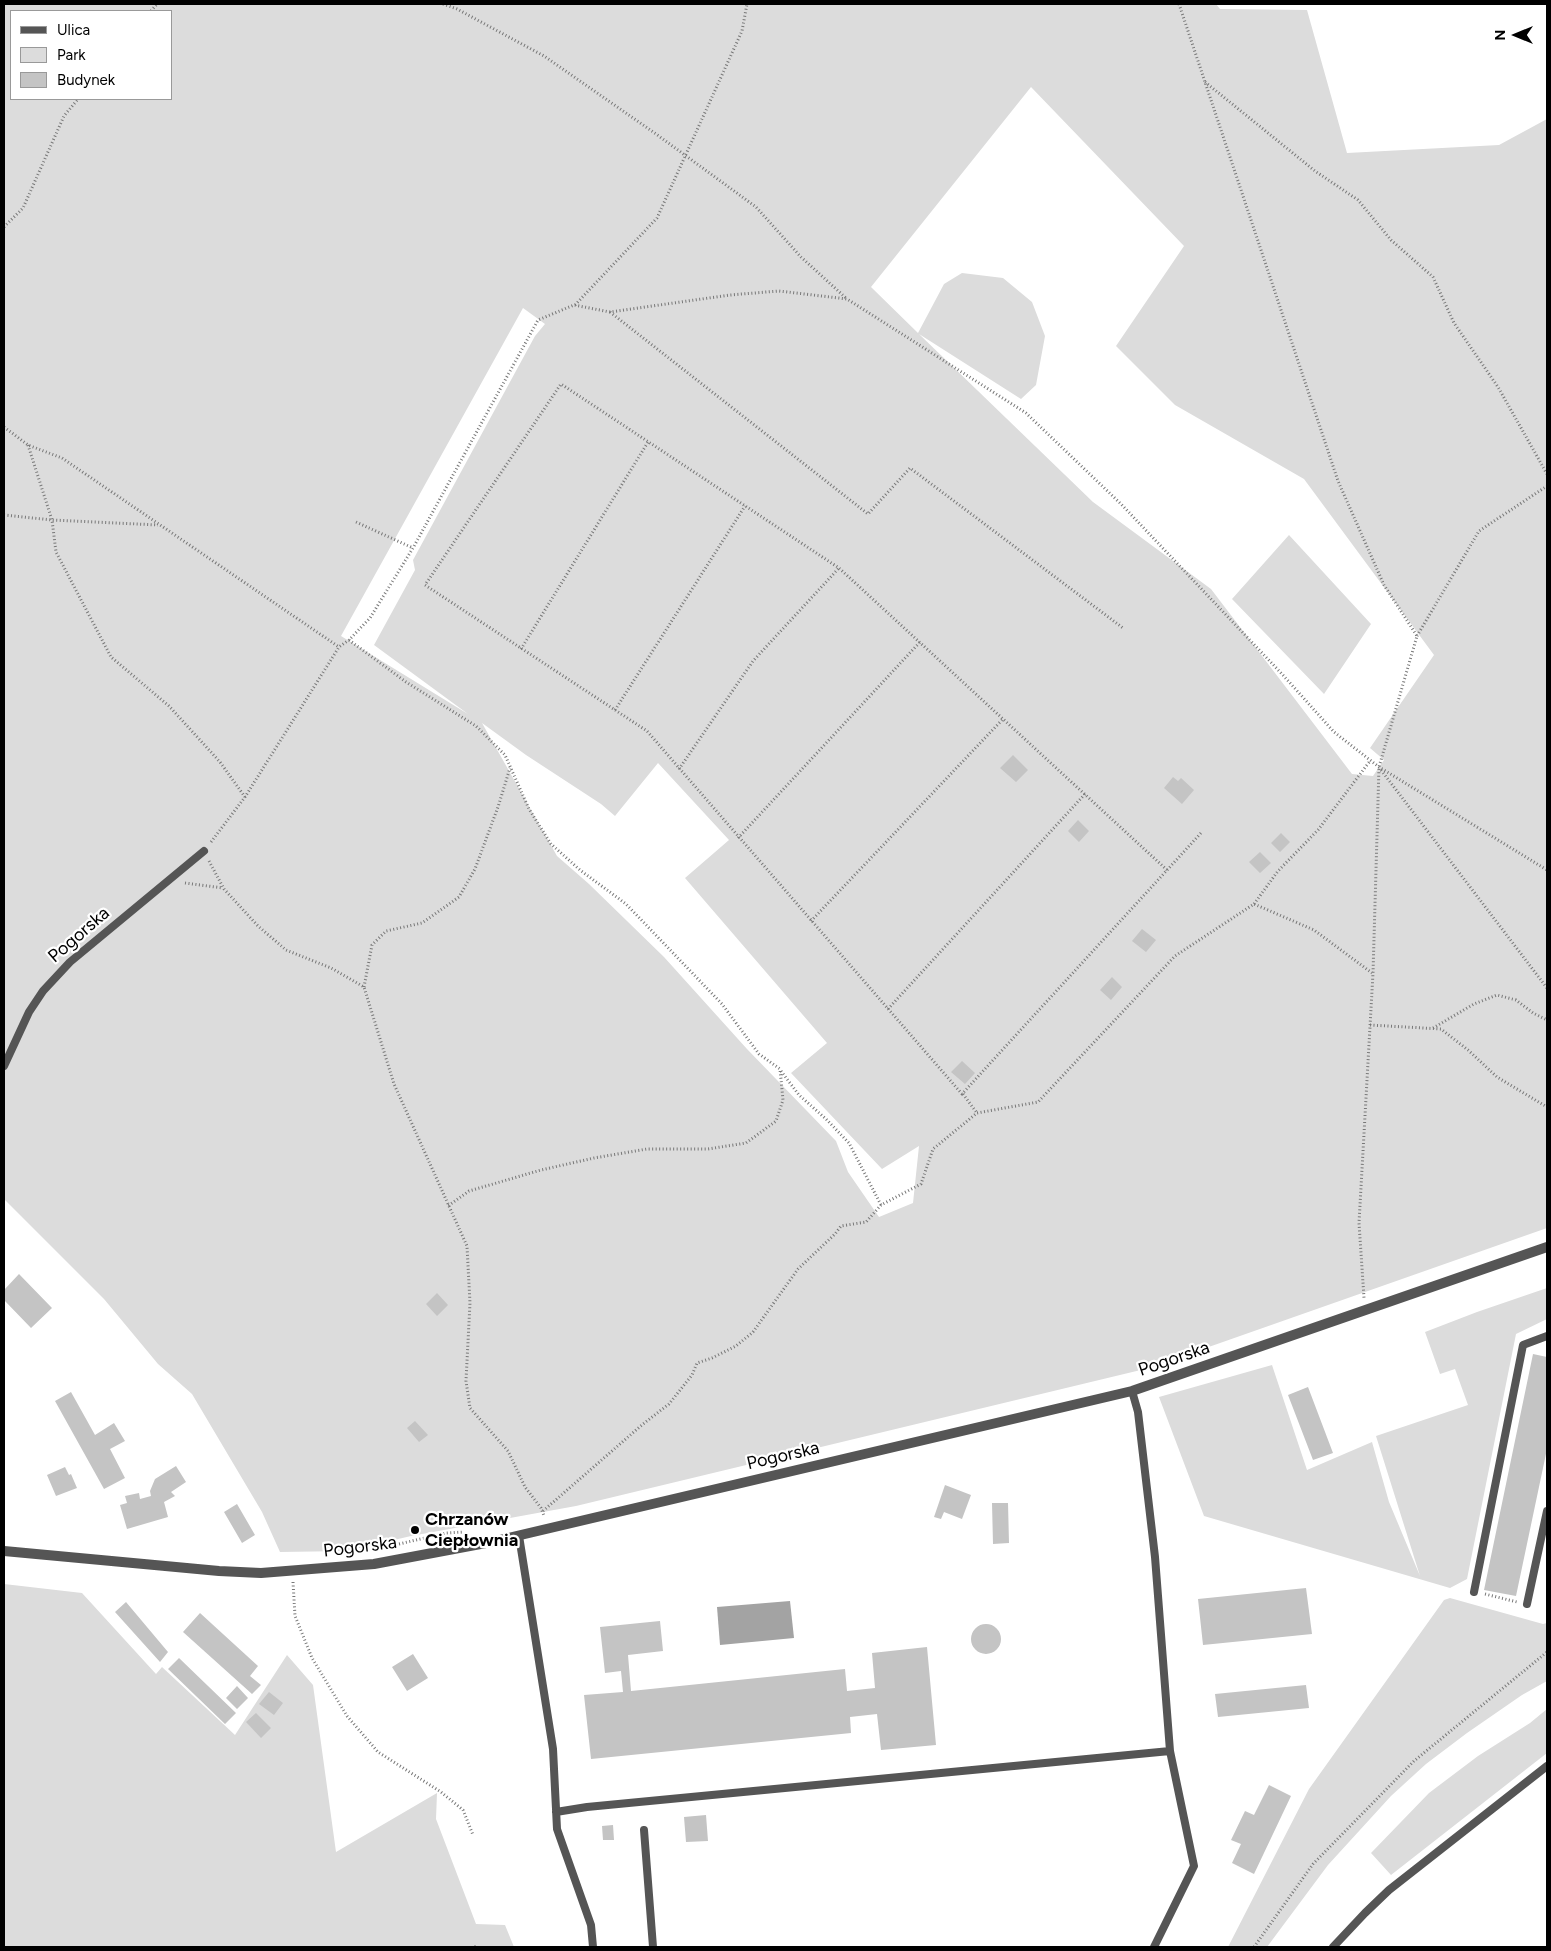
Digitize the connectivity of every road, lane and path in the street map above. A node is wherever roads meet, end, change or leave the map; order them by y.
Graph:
1 (443, 4) edge
2 (747, 4) edge
3 (1179, 4) edge
4 (1205, 82) junction
5 (77, 100) edge
6 (685, 157) junction
7 (4, 227) edge
8 (847, 299) junction
9 (574, 305) junction
10 (610, 312) junction
11 (4, 427) edge
12 (648, 442) junction
13 (28, 446) junction
14 (1547, 474) edge
15 (1547, 486) edge
16 (745, 506) junction
17 (4, 515) edge
18 (52, 520) junction
19 (356, 522) dead end
20 (158, 525) junction
21 (413, 548) junction
22 (839, 568) junction
23 (1123, 628) dead end
24 (1417, 636) junction
25 (349, 640) junction
26 (920, 642) junction
27 (339, 647) junction
28 (522, 649) junction
29 (614, 710) junction
30 (1003, 719) junction
31 (1370, 761) junction
32 (510, 767) junction
33 (1379, 767) junction
34 (679, 769) junction
35 (1085, 794) junction
36 (245, 797) junction
37 (1201, 833) dead end
38 (738, 838) junction
39 (204, 851) junction
40 (1167, 870) junction
41 (1547, 870) edge
42 (168, 881) junction
43 (224, 888) junction
44 (1254, 904) junction
45 (811, 921) junction
46 (1373, 973) junction
47 (364, 987) junction
48 (1547, 988) edge
49 (888, 1010) junction
50 (1547, 1020) edge
51 (1370, 1025) junction
52 (1432, 1028) junction
53 (4, 1066) edge
54 (780, 1069) junction
55 (962, 1094) junction
56 (1547, 1107) edge
57 (977, 1113) junction
58 (881, 1205) junction
59 (448, 1206) junction
60 (1547, 1247) edge
61 (1373, 1291) dead end
62 (1364, 1294) junction
63 (1355, 1298) dead end
64 (1365, 1311) junction
65 (1547, 1336) edge
66 (1132, 1391) junction
67 (542, 1511) junction
68 (1547, 1511) edge
69 (552, 1517) dead end
70 (472, 1532) dead end
71 (519, 1536) junction
72 (379, 1549) dead end
73 (4, 1552) edge
74 (292, 1571) junction
75 (1474, 1592) joint
76 (1527, 1604) joint
77 (1547, 1652) edge
78 (1170, 1751) junction
79 (1547, 1766) edge
80 (556, 1812) junction
81 (644, 1830) dead end
82 (473, 1835) dead end
83 (593, 1947) edge
84 (653, 1947) edge
85 (1154, 1947) edge
86 (1254, 1947) edge
87 (1333, 1947) edge

1 - 6 path
2 - 6 path
3 - 4 path
4 - 14 path
4 - 24 path
5 - 7 path
6 - 8 path
6 - 9 path
8 - 10 path
8 - 31 path
9 - 10 path
9 - 21 path
10 - 23 path
11 - 13 path
12 - 16 path
12 - 28 path
12 - 28 path
13 - 18 path
13 - 20 path
15 - 24 path
16 - 22 path
16 - 29 path
17 - 18 path
18 - 20 path
18 - 36 path
19 - 21 path
20 - 27 path
21 - 25 path
22 - 26 path
22 - 34 path
24 - 33 path
25 - 27 path
25 - 32 path
26 - 30 path
26 - 38 path
27 - 36 path
28 - 29 path
29 - 34 path
30 - 35 path
30 - 45 path
31 - 33 path
31 - 44 path
32 - 47 path
32 - 54 path
33 - 41 path
33 - 46 path
33 - 48 path
34 - 38 path
35 - 40 path
35 - 49 path
36 - 39 path
37 - 40 path
38 - 45 path
39 - 42 lane, Pogorska
39 - 43 path
40 - 55 path
42 - 43 path
42 - 53 lane, Pogorska
43 - 47 path
44 - 46 path
44 - 57 path
45 - 49 path
46 - 51 path
47 - 59 path
49 - 55 path
50 - 52 path
51 - 52 path
51 - 62 path
52 - 56 path
54 - 58 path
54 - 59 path
55 - 57 path
57 - 58 path
58 - 67 path
59 - 67 path
60 - 64 street, Pogorska
61 - 62 path
62 - 63 path
62 - 64 path
64 - 66 street, Pogorska
65 - 75 lane
66 - 71 street, Pogorska
66 - 78 lane
67 - 69 path
68 - 76 lane
70 - 72 path
71 - 74 street, Pogorska
71 - 80 lane
73 - 74 street, Pogorska
74 - 82 path
75 - 76 path
77 - 86 path
78 - 80 lane
78 - 85 lane
79 - 87 lane
80 - 83 lane
81 - 84 lane

